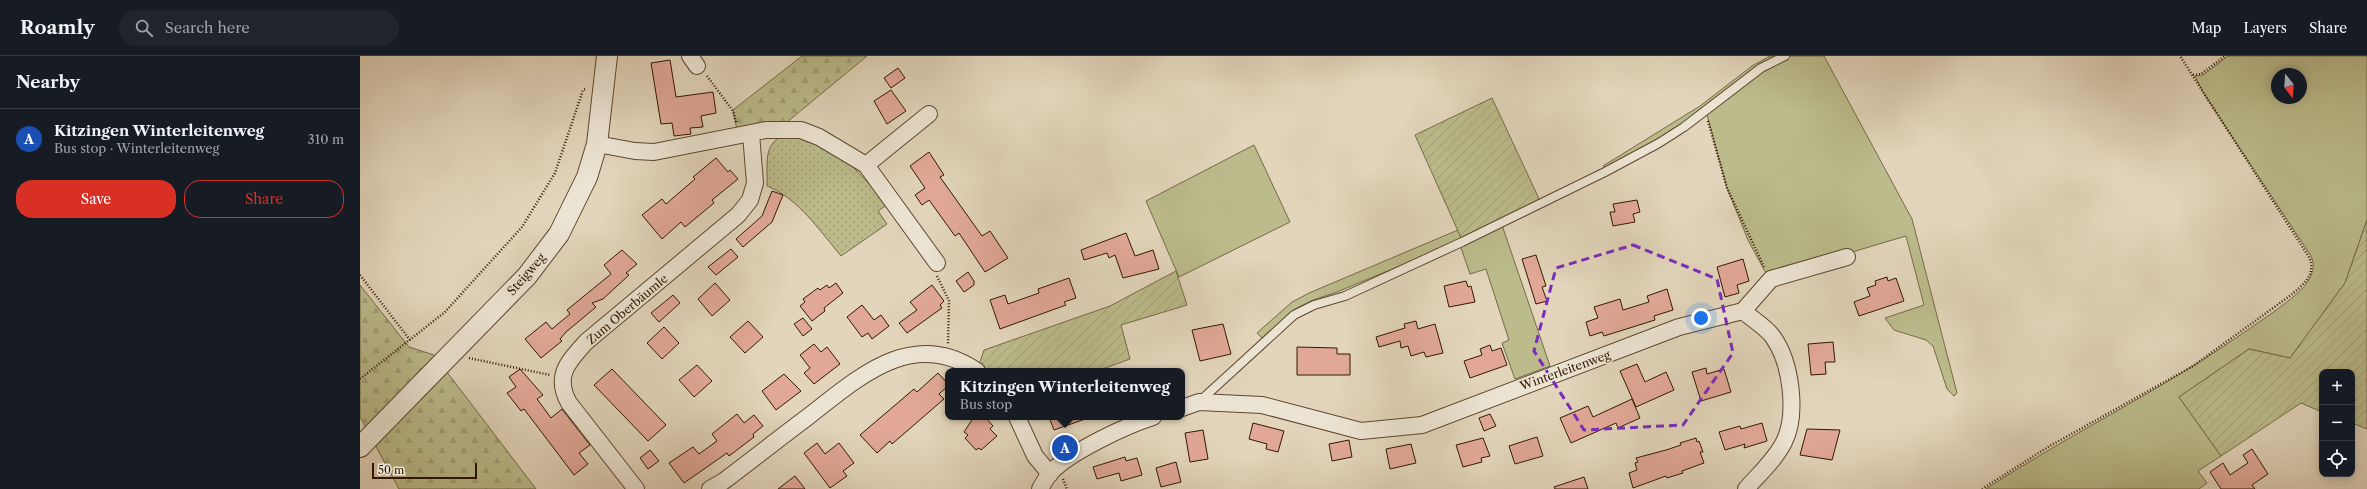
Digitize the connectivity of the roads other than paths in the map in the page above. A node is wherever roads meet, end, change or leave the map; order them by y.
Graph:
1 (607, 56) edge
2 (1785, 56) edge
3 (929, 114) dead end
4 (751, 134) junction
5 (597, 144) junction
6 (866, 165) junction
7 (1847, 257) dead end
8 (937, 262) road end
9 (1743, 311) junction
10 (971, 368) edge
11 (1199, 402) junction
12 (1185, 407) edge
13 (1018, 420) edge
14 (1147, 420) edge
15 (360, 447) edge
16 (1050, 474) junction
17 (636, 489) edge
18 (710, 489) edge
19 (1040, 489) edge
20 (1746, 489) edge

1 - 5 street, Steigweg
2 - 11 lane
3 - 6 street
4 - 5 street
4 - 6 street
4 - 17 street, Zum Oberbäumle
5 - 15 street, Steigweg
6 - 8 street
7 - 9 street
9 - 11 street, Winterleitenweg
9 - 20 street
10 - 18 street
11 - 12 street, Winterleitenweg
13 - 16 street
14 - 16 street
16 - 19 street

